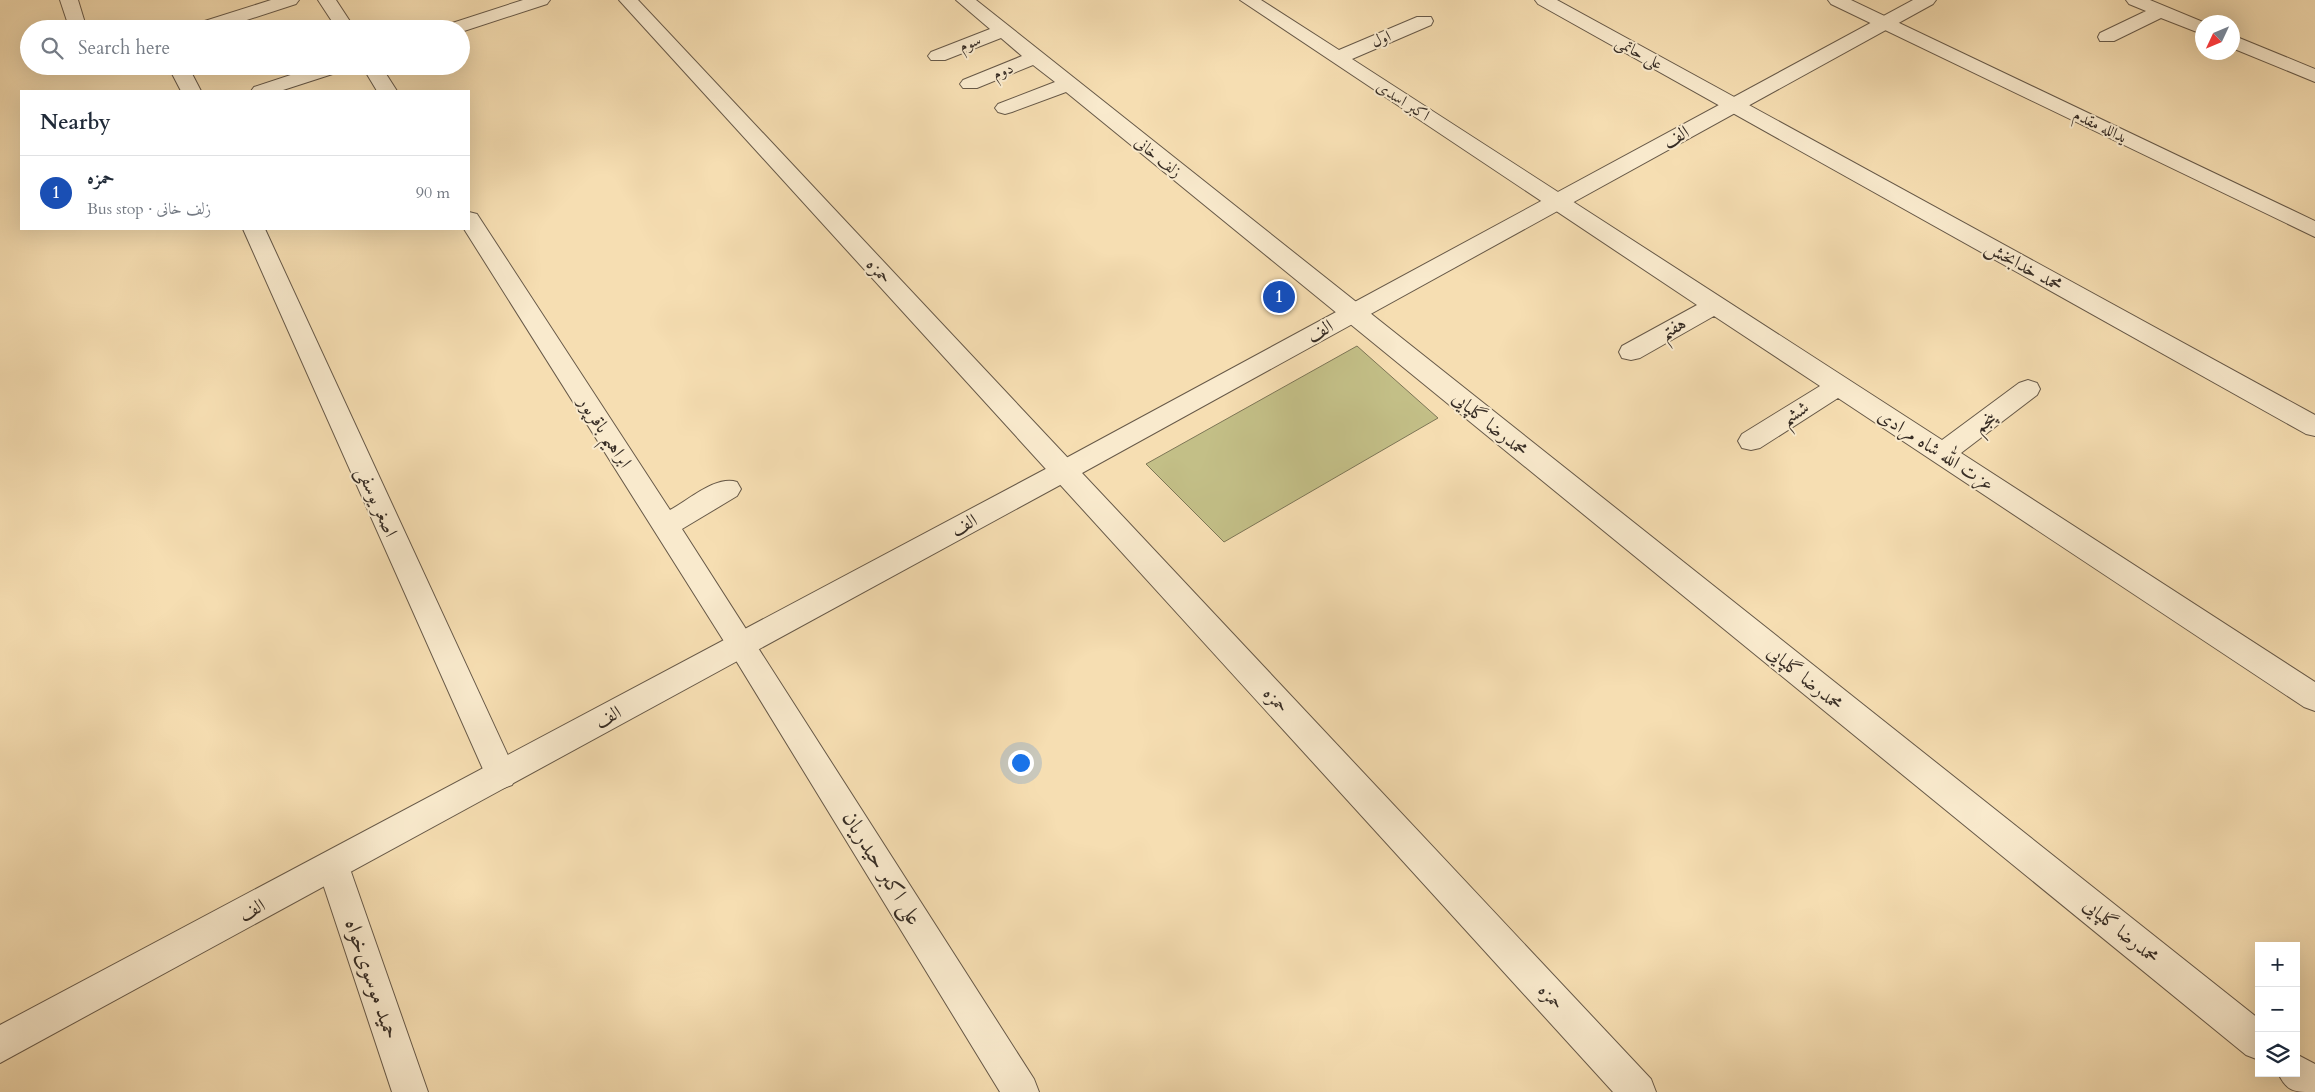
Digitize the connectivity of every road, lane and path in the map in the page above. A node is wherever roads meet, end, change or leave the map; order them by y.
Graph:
1 (69, 0) edge
2 (290, 0) edge
3 (327, 0) edge
4 (541, 0) edge
5 (628, 0) edge
6 (965, 0) edge
7 (1249, 0) edge
8 (1544, 0) edge
9 (1837, 0) edge
10 (1926, 0) edge
11 (2135, 0) edge
12 (240, 7) edge
13 (2161, 11) junction
14 (75, 20) edge
15 (216, 20) edge
16 (340, 20) edge
17 (1424, 21) dead end
18 (470, 23) edge
19 (1885, 23) junction
20 (2195, 26) edge
21 (1003, 31) junction
22 (2107, 37) dead end
23 (2240, 44) edge
24 (938, 56) dead end
25 (1035, 57) junction
26 (1338, 58) junction
27 (183, 75) edge
28 (310, 75) edge
29 (376, 75) edge
30 (2315, 76) edge
31 (970, 84) dead end
32 (1068, 84) junction
33 (190, 90) edge
34 (264, 90) edge
35 (386, 90) edge
36 (1734, 106) junction
37 (1005, 108) dead end
38 (1557, 202) junction
39 (470, 221) edge
40 (254, 230) edge
41 (2315, 230) edge
42 (1715, 305) junction
43 (1352, 314) junction
44 (1631, 352) dead end
45 (1839, 386) junction
46 (2028, 389) dead end
47 (2315, 427) edge
48 (1751, 441) dead end
49 (1942, 454) junction
50 (1064, 471) junction
51 (728, 489) dead end
52 (666, 526) junction
53 (742, 645) junction
54 (2315, 698) edge
55 (501, 775) junction
56 (334, 866) junction
57 (2255, 1039) edge
58 (0, 1045) edge
59 (2300, 1075) edge
60 (2315, 1087) edge
61 (410, 1092) edge
62 (1021, 1092) edge
63 (1638, 1092) edge

1 - 14 street
2 - 12 street
3 - 16 street
4 - 18 street
5 - 50 street, حمزه
6 - 21 street, زلف خانی
7 - 26 street, اکبر اسدی
8 - 36 street, علی حاتمی
9 - 19 street, یدالله مقدم
10 - 19 street, الف
11 - 13 street
12 - 15 street
13 - 20 street
13 - 22 street
17 - 26 street, اول
19 - 36 street, الف
19 - 41 street, یدالله مقدم
21 - 24 street, سوم
21 - 25 street, زلف خانی
23 - 30 street
25 - 31 street, دوم
25 - 32 street, زلف خانی
26 - 38 street, اکبر اسدی
27 - 33 street
28 - 34 street
29 - 35 street
32 - 37 street
32 - 43 street, زلف خانی
36 - 38 street, الف
36 - 47 street, محمد خدابخش
38 - 42 street, عزت الله شاه مرادی
38 - 43 street, الف
39 - 52 street, ابراهیم باقرپور
40 - 55 street, اصغر یوسفی
42 - 44 street, هفتم
42 - 45 street, عزت الله شاه مرادی
43 - 50 street, الف
43 - 57 street, محمدرضا گلپایی
45 - 48 street, ششم
45 - 49 street, عزت الله شاه مرادی
46 - 49 street, پنجم
49 - 54 street, عزت الله شاه مرادی
50 - 53 street, الف
50 - 63 street, حمزه
51 - 52 street
52 - 53 street, ابراهیم باقرپور
53 - 55 street, الف
53 - 62 street, علی اکبر حیدریان
55 - 56 street, الف
56 - 58 street, الف
56 - 61 street, حمید موسوی‌خواه
59 - 60 street

